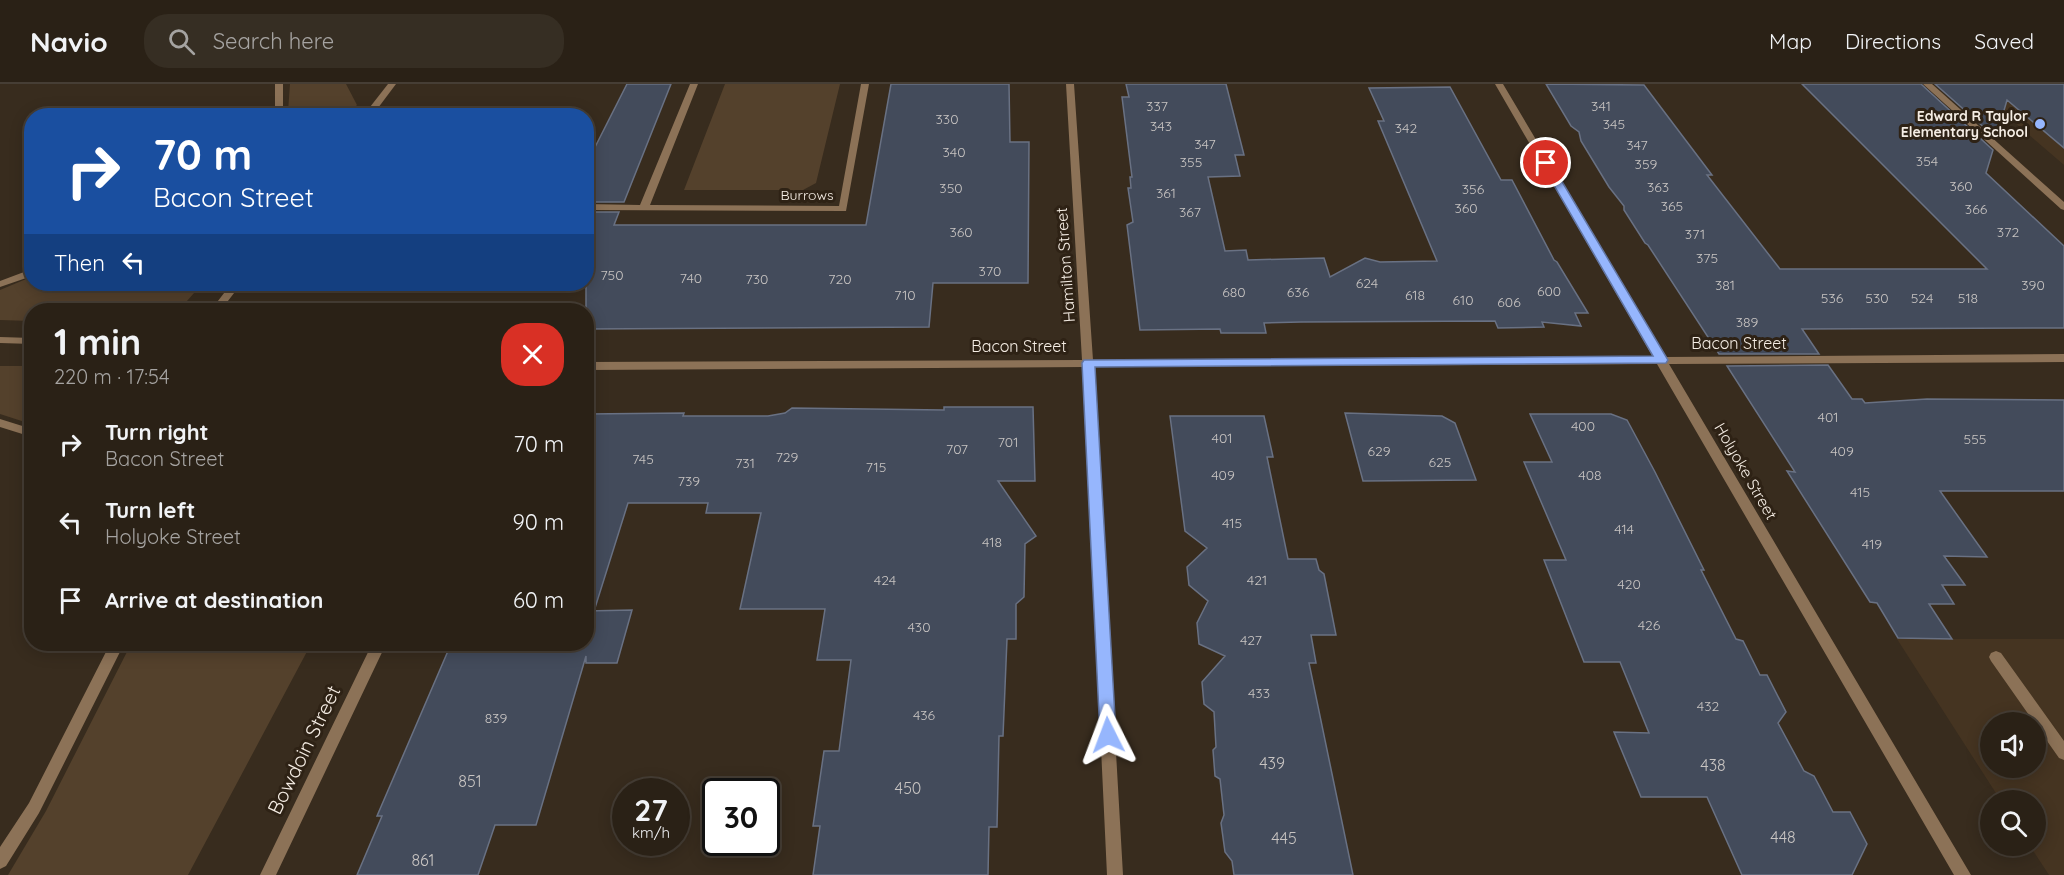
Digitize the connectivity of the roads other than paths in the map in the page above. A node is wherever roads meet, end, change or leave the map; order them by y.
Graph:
1 (279, 84) edge
2 (392, 84) edge
3 (694, 84) edge
4 (866, 84) edge
5 (1070, 84) edge
6 (1499, 84) edge
7 (1927, 84) edge
8 (279, 108) edge
9 (373, 108) edge
10 (594, 207) edge
11 (644, 207) junction
12 (2064, 207) edge
13 (24, 275) edge
14 (0, 285) edge
15 (231, 291) edge
16 (221, 303) edge
17 (0, 340) edge
18 (24, 341) edge
19 (2064, 358) edge
20 (1662, 360) junction
21 (1088, 363) junction
22 (594, 366) edge
23 (0, 423) edge
24 (24, 430) edge
25 (113, 651) edge
26 (376, 651) edge
27 (1996, 657) dead end
28 (2064, 753) edge
29 (0, 861) edge
30 (268, 875) edge
31 (1115, 875) edge
32 (1963, 875) edge

1 - 8 street
2 - 9 street
3 - 11 street
4 - 11 street, Burrows
5 - 21 street, Hamilton Street
6 - 20 street, Holyoke Street
7 - 12 street
10 - 11 street, Burrows
13 - 14 street
15 - 16 street
17 - 18 street
19 - 20 street, Bacon Street
20 - 21 street, Bacon Street
20 - 32 street, Holyoke Street
21 - 22 street, Bacon Street
21 - 31 street, Hamilton Street
23 - 24 street
25 - 29 street
26 - 30 street, Bowdoin Street
27 - 28 street

